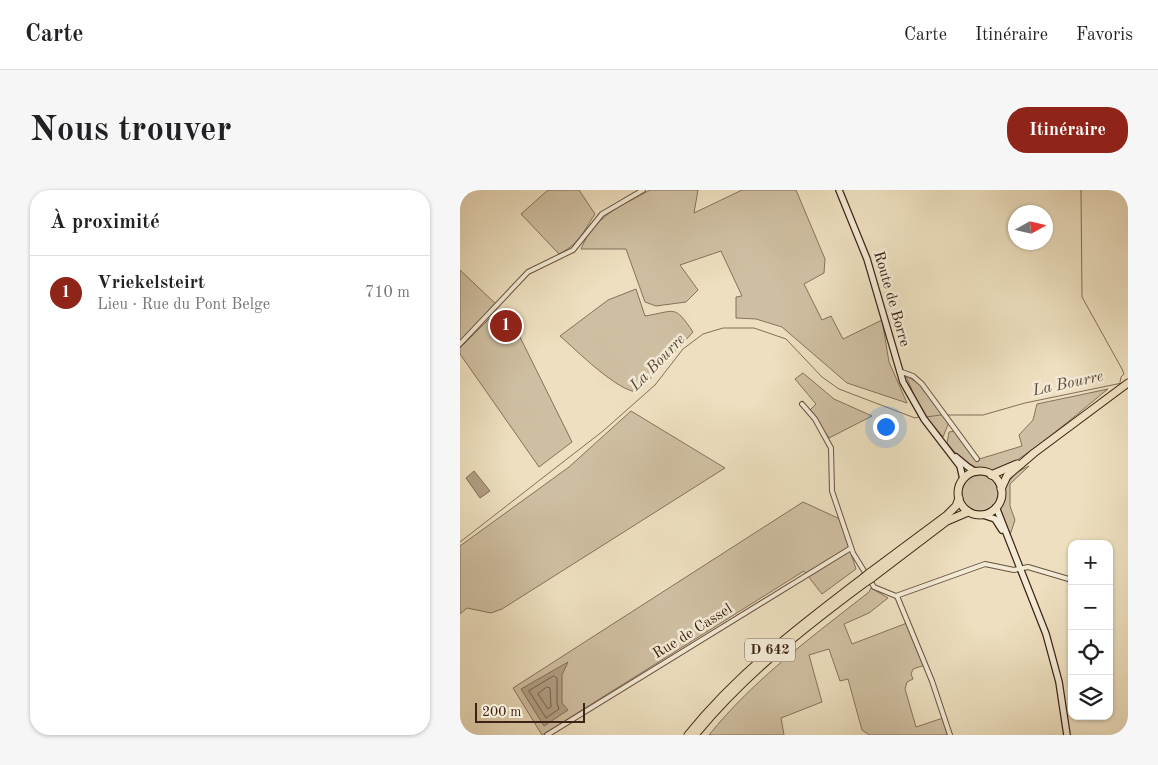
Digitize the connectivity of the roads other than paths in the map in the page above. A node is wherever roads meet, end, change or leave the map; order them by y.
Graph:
1 (643, 190) edge
2 (839, 190) edge
3 (460, 344) edge
4 (899, 371) junction
5 (1128, 382) edge
6 (802, 404) dead end
7 (946, 447) junction
8 (1034, 453) junction
9 (977, 459) dead end
10 (976, 472) junction
11 (991, 475) junction
12 (963, 479) junction
13 (1001, 489) junction
14 (959, 498) junction
15 (996, 507) junction
16 (968, 512) junction
17 (983, 514) junction
18 (1013, 547) junction
19 (850, 548) junction
20 (1022, 568) junction
21 (868, 578) junction
22 (1068, 579) edge
23 (897, 596) junction
24 (547, 735) edge
25 (688, 735) edge
26 (695, 735) edge
27 (950, 735) edge
28 (1067, 735) edge

1 - 3 street
2 - 4 main road, Route de Borre
4 - 7 main road, Route de Borre
4 - 9 street
5 - 8 highway
6 - 19 street
7 - 10 main road
7 - 12 main road
8 - 11 highway
8 - 13 highway
10 - 11 highway
10 - 12 highway
11 - 13 highway
12 - 14 highway
13 - 15 highway
14 - 16 highway
14 - 21 highway, D 642
15 - 17 highway
15 - 18 main road
16 - 17 highway
16 - 21 highway, D 642
17 - 18 main road
18 - 20 main road
19 - 23 street
19 - 24 street, Rue de Cassel
20 - 22 street
20 - 23 street
20 - 28 main road
21 - 25 highway, D 642
21 - 26 highway, D 642
23 - 27 street

